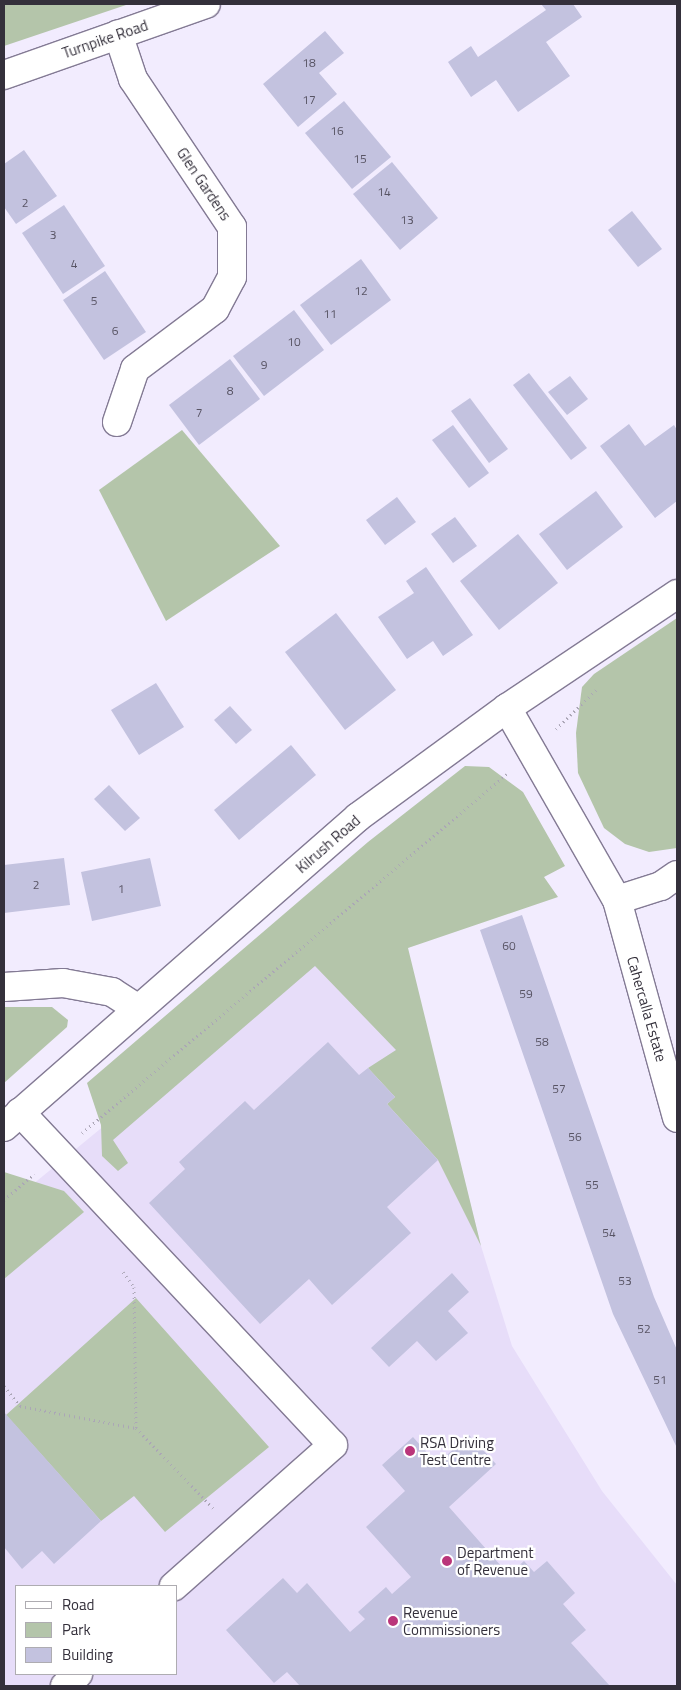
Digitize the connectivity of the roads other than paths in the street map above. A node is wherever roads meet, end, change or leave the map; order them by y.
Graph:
1 (206, 4) edge
2 (118, 34) junction
3 (4, 74) edge
4 (117, 422) dead end
5 (677, 594) edge
6 (507, 708) junction
7 (677, 875) edge
8 (617, 900) junction
9 (4, 987) edge
10 (137, 1008) junction
11 (677, 1118) edge
12 (12, 1120) edge
13 (175, 1585) edge
14 (77, 1675) edge
15 (65, 1686) edge

1 - 2 street, Turnpike Road
2 - 3 street, Turnpike Road
2 - 4 street, Glen Gardens
5 - 6 street, Kilrush Road
6 - 8 street, Cahercalla Estate
6 - 10 street, Kilrush Road
7 - 8 street
8 - 11 street, Cahercalla Estate
9 - 10 street
10 - 12 street, Kilrush Road
12 - 13 street
14 - 15 street

